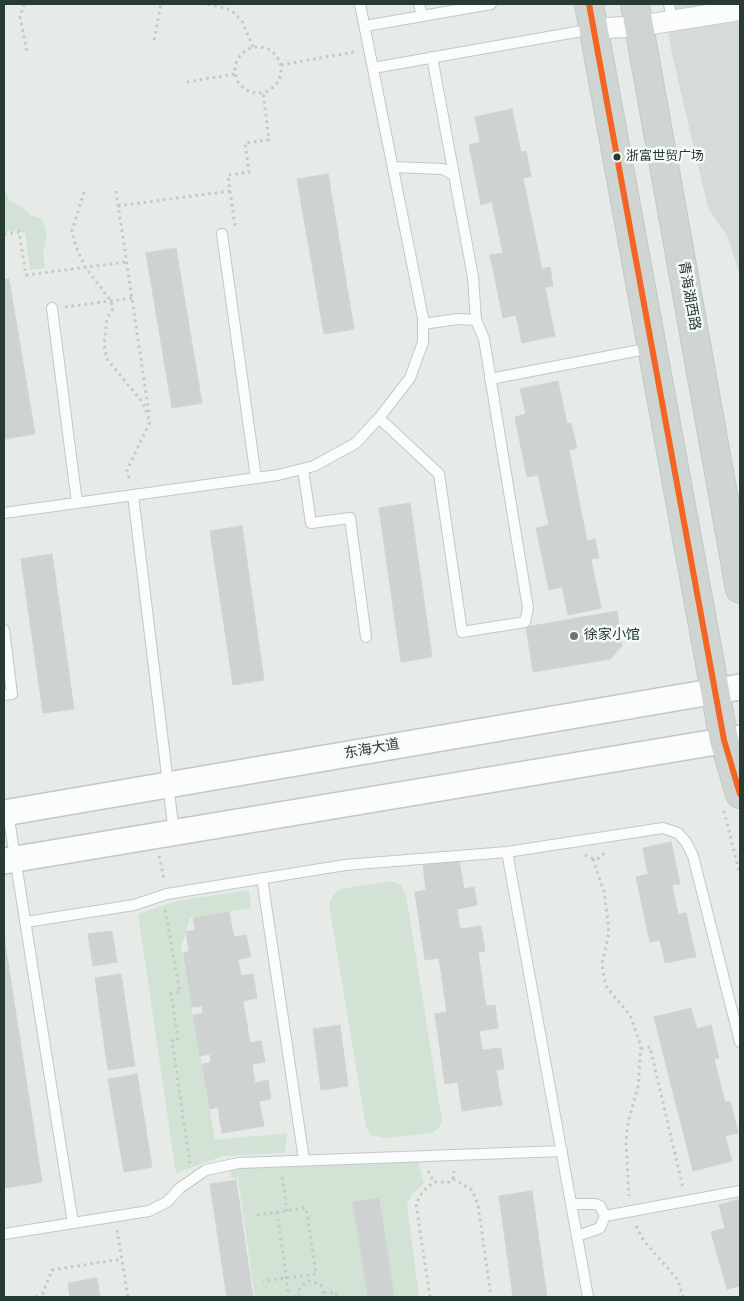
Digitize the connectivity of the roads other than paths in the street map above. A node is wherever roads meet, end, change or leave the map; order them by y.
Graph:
1 (360, 4) edge
2 (419, 4) edge
3 (491, 4) edge
4 (740, 10) edge
5 (670, 12) edge
6 (637, 15) edge
7 (422, 16) junction
8 (591, 16) edge
9 (365, 26) junction
10 (432, 57) junction
11 (373, 68) junction
12 (393, 168) junction
13 (454, 176) junction
14 (222, 234) road end
15 (52, 308) road end
16 (476, 320) junction
17 (423, 324) junction
18 (651, 348) junction
19 (490, 379) junction
20 (379, 418) junction
21 (303, 468) junction
22 (256, 478) junction
23 (133, 495) junction
24 (77, 503) junction
25 (4, 513) edge
26 (740, 589) edge
27 (4, 630) edge
28 (366, 637) dead end
29 (728, 689) edge
30 (4, 695) edge
31 (732, 739) edge
32 (168, 786) junction
33 (740, 794) edge
34 (6, 812) edge
35 (165, 834) junction
36 (507, 852) junction
37 (10, 860) edge
38 (262, 878) junction
39 (26, 922) junction
40 (740, 1042) edge
41 (562, 1151) junction
42 (304, 1160) junction
43 (740, 1191) edge
44 (572, 1204) junction
45 (606, 1216) junction
46 (73, 1223) junction
47 (4, 1234) edge
48 (577, 1236) junction
49 (588, 1297) edge

1 - 9 lane
2 - 7 lane
3 - 7 lane
4 - 5 street
5 - 6 street
6 - 8 street
6 - 26 main road, 青海湖西路
7 - 9 lane
8 - 10 lane
8 - 18 main road
9 - 11 lane
10 - 11 lane
10 - 13 lane
11 - 12 lane
12 - 13 lane
12 - 17 lane
13 - 16 lane
14 - 22 lane
15 - 24 lane
16 - 17 lane
16 - 19 lane
17 - 20 lane
18 - 19 lane
18 - 29 main road
19 - 20 lane
20 - 21 lane
21 - 22 lane
21 - 28 lane
22 - 23 lane
23 - 24 lane
23 - 32 lane
24 - 25 lane
27 - 30 lane
29 - 31 main road
29 - 32 street, 东海大道
31 - 33 main road
31 - 35 street
32 - 34 street, 东海大道
32 - 35 lane
34 - 37 lane
35 - 37 street
36 - 38 lane
36 - 40 lane
36 - 41 lane
37 - 39 lane
38 - 39 lane
38 - 42 lane
39 - 46 lane
41 - 42 lane
41 - 44 lane
42 - 46 lane
43 - 45 lane
44 - 45 lane
44 - 48 lane
45 - 48 lane
46 - 47 lane
48 - 49 lane

